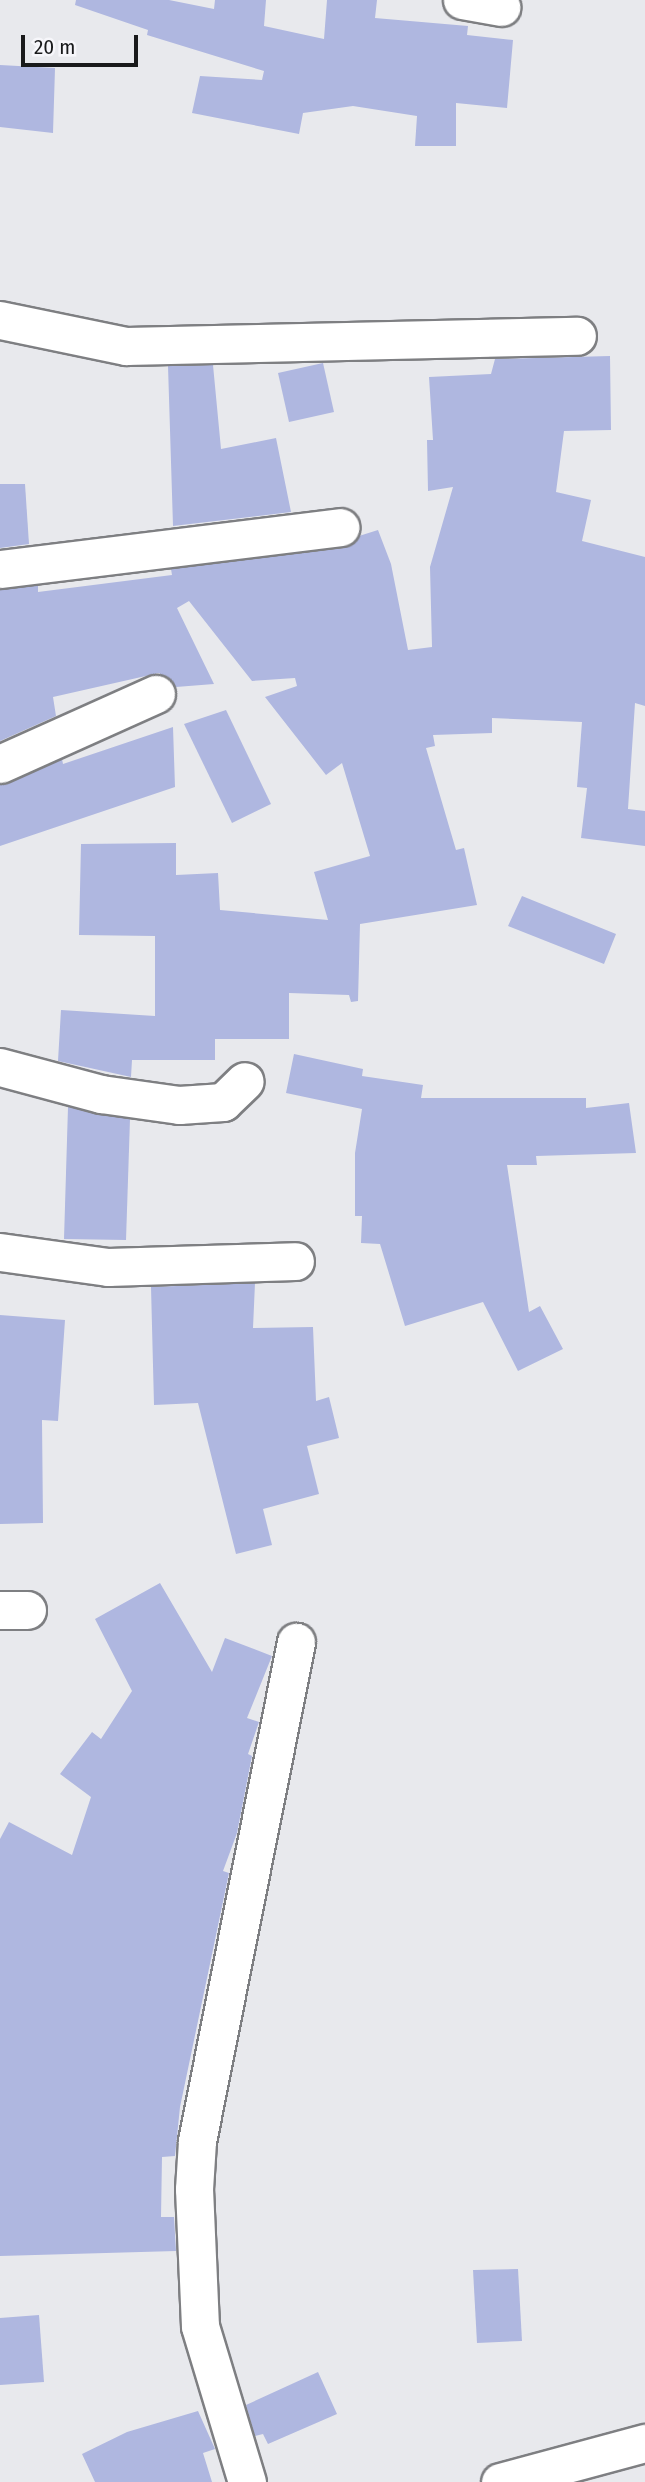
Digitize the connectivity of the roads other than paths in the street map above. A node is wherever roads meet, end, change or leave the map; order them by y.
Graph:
1 (462, 0) edge
2 (501, 6) dead end
3 (0, 320) edge
4 (577, 336) dead end
5 (340, 527) dead end
6 (0, 569) edge
7 (156, 694) dead end
8 (0, 764) edge
9 (0, 1068) edge
10 (245, 1082) dead end
11 (0, 1252) edge
12 (295, 1261) dead end
13 (296, 1642) dead end
14 (645, 2443) edge
15 (247, 2482) edge
16 (499, 2482) edge

1 - 2 street
3 - 4 street
5 - 6 street
7 - 8 street
9 - 10 street
11 - 12 street
13 - 15 street
14 - 16 street

